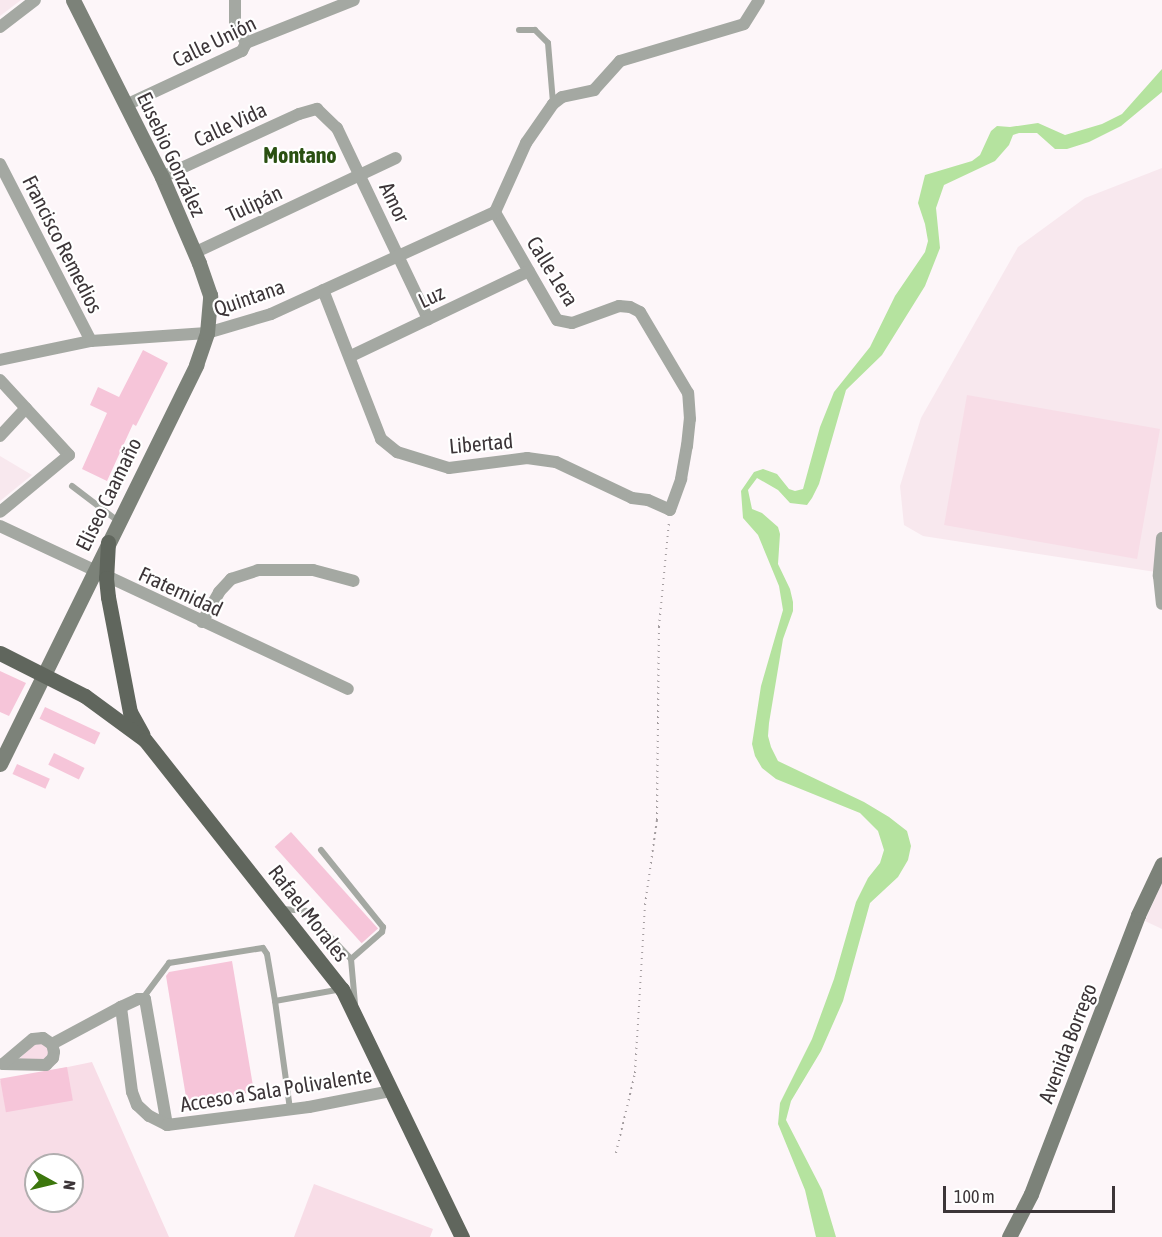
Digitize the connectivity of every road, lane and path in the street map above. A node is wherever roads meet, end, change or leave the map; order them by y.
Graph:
1 (35, 0) edge
2 (73, 0) edge
3 (235, 0) edge
4 (354, 0) edge
5 (759, 0) edge
6 (0, 27) edge
7 (519, 30) dead end
8 (246, 43) junction
9 (553, 104) junction
10 (126, 105) junction
11 (317, 110) joint
12 (396, 158) dead end
13 (0, 164) edge
14 (360, 175) junction
15 (162, 177) junction
16 (495, 212) junction
17 (194, 253) junction
18 (399, 254) junction
19 (529, 271) junction
20 (323, 290) junction
21 (428, 319) junction
22 (207, 333) junction
23 (91, 341) junction
24 (351, 356) junction
25 (0, 360) edge
26 (0, 380) edge
27 (26, 408) junction
28 (0, 436) edge
29 (72, 486) dead end
30 (670, 510) junction
31 (0, 512) edge
32 (118, 521) junction
33 (0, 526) edge
34 (1162, 538) edge
35 (99, 575) junction
36 (354, 581) dead end
37 (1162, 604) edge
38 (202, 622) junction
39 (0, 653) edge
40 (46, 674) junction
41 (348, 689) dead end
42 (146, 740) junction
43 (0, 764) edge
44 (321, 850) dead end
45 (1162, 864) edge
46 (279, 909) junction
47 (351, 959) junction
48 (342, 989) junction
49 (143, 998) junction
50 (275, 1001) junction
51 (121, 1007) junction
52 (356, 1017) junction
53 (52, 1044) junction
54 (1, 1065) edge
55 (391, 1090) junction
56 (290, 1109) junction
57 (167, 1125) junction
58 (616, 1153) dead end
59 (462, 1237) edge
60 (1009, 1237) edge

1 - 6 street
2 - 10 main road, Eusebio González
3 - 8 street
4 - 8 street, Calle Unión
5 - 9 street
7 - 9 lane
8 - 10 street, Calle Unión
9 - 16 street
10 - 15 main road, Eusebio González
11 - 14 street, Amor
11 - 15 street, Calle Vida
12 - 14 street, Tulipán
13 - 23 street, Francisco Remedios
14 - 17 street, Tulipán
14 - 18 street, Amor
15 - 17 main road, Eusebio González
16 - 18 street, Quintana
16 - 19 street, Calle 1era
17 - 22 main road, Eusebio González
18 - 20 street, Quintana
18 - 21 street, Amor
19 - 21 street, Luz
19 - 30 street, Calle 1era
20 - 22 street, Quintana
20 - 24 street, Libertad
21 - 24 street, Luz
22 - 23 street, Quintana
22 - 32 main road, Eliseo Caamaño
23 - 25 street, Quintana
24 - 30 street, Libertad
26 - 27 street
27 - 28 street
27 - 31 street
29 - 32 lane
30 - 58 path
32 - 35 main road, Eliseo Caamaño
33 - 35 street, Fraternidad
34 - 37 street
35 - 38 street, Fraternidad
35 - 40 main road, Eliseo Caamaño
35 - 42 main road
36 - 38 street
38 - 41 street, Fraternidad
39 - 40 main road, Rafael Morales
40 - 42 main road, Rafael Morales
40 - 43 main road, Eliseo Caamaño
42 - 46 main road, Rafael Morales
44 - 47 lane
45 - 60 main road, Avenida Borrego
46 - 47 lane
46 - 48 main road, Rafael Morales
47 - 52 lane
48 - 50 lane
48 - 52 main road, Rafael Morales
49 - 50 lane
49 - 51 street
49 - 57 street, Acceso a Sala Polivalente
50 - 56 lane
51 - 53 street
51 - 57 street, Acceso a Sala Polivalente
52 - 55 main road, Rafael Morales
53 - 54 street
53 - 54 street
55 - 56 street, Acceso a Sala Polivalente
55 - 59 main road, Rafael Morales
56 - 57 street, Acceso a Sala Polivalente

